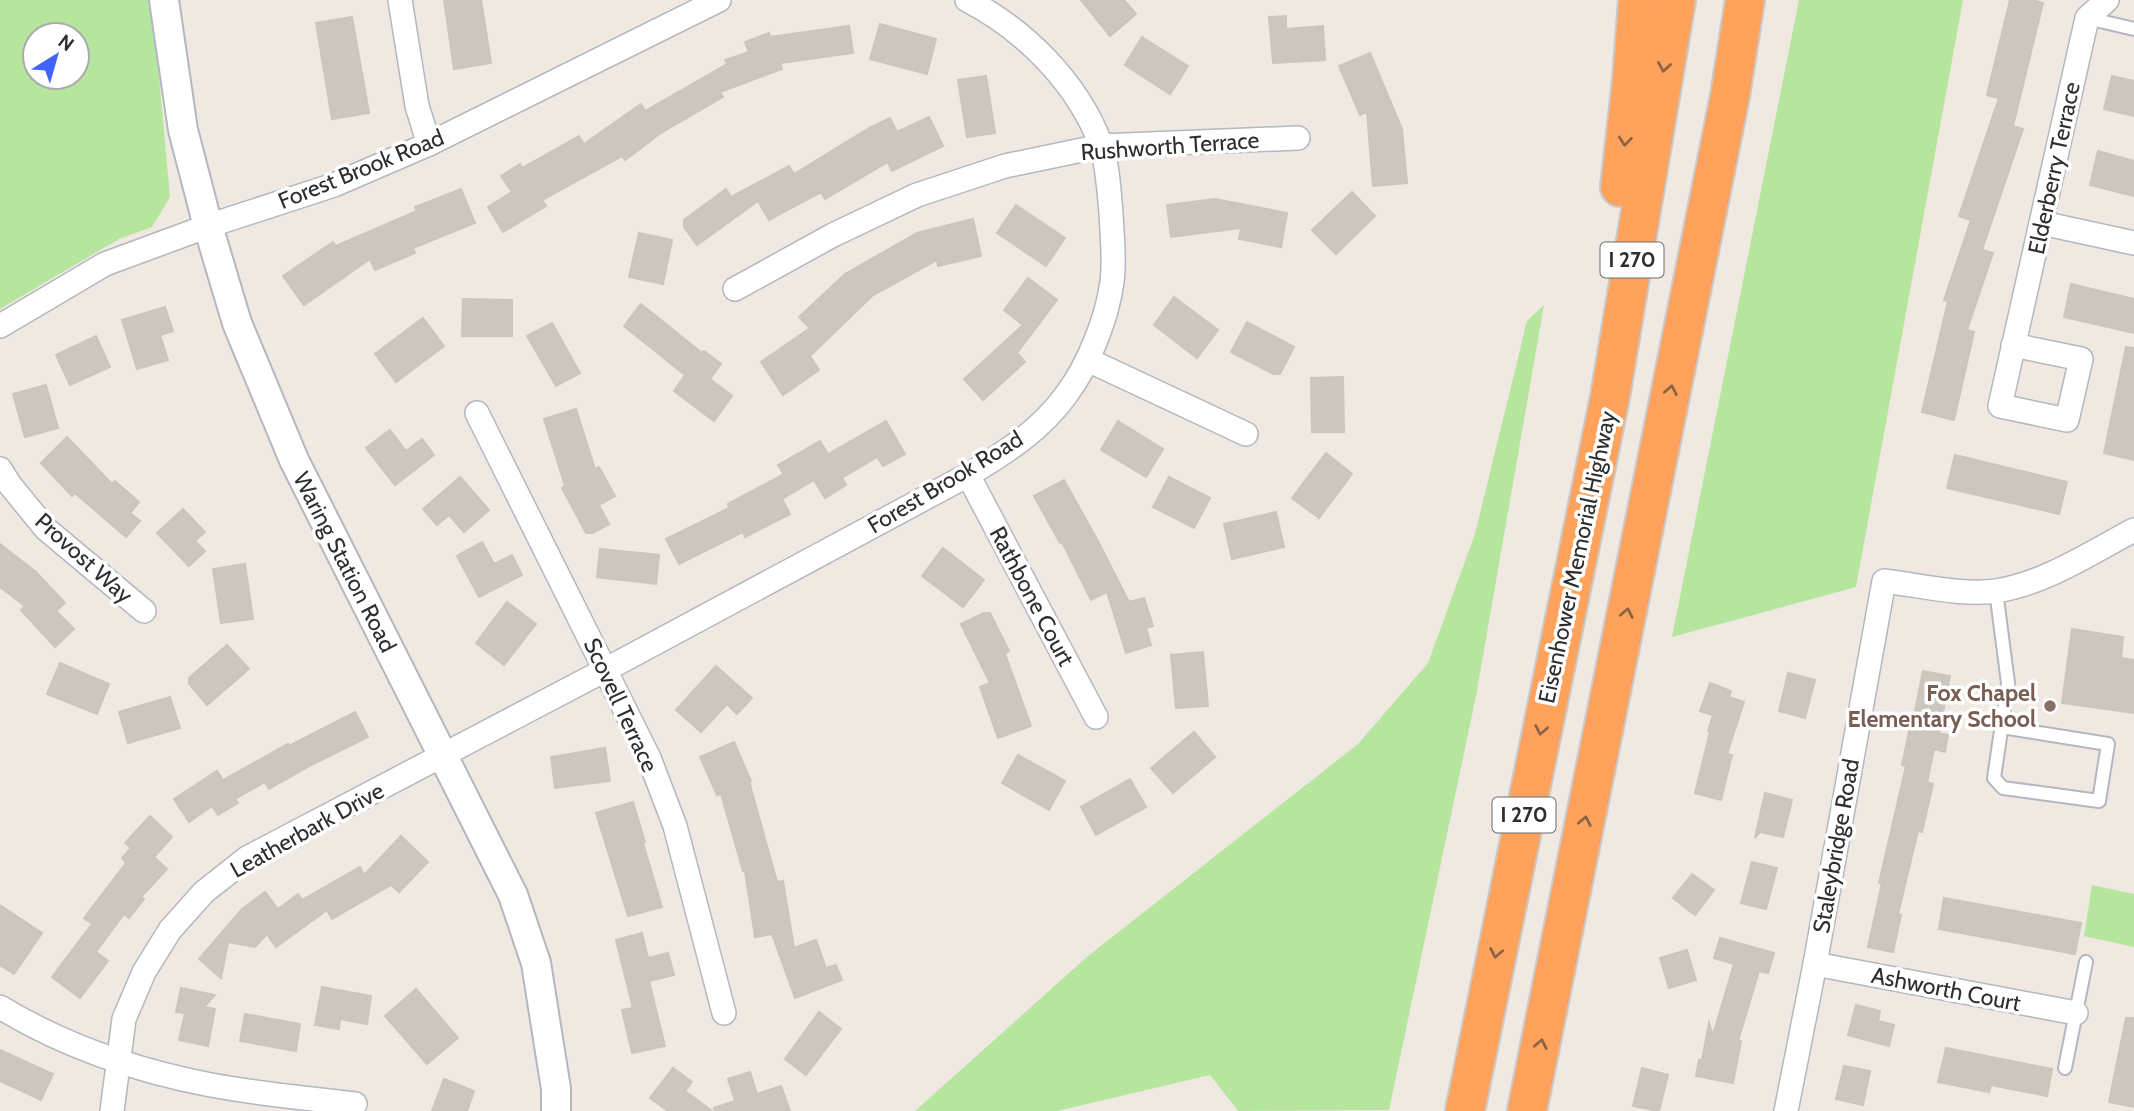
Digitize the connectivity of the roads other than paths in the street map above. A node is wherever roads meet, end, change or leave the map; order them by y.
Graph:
1 (163, 0) edge
2 (400, 0) edge
3 (719, 0) edge
4 (967, 0) edge
5 (1638, 0) edge
6 (1676, 0) edge
7 (1745, 0) edge
8 (1766, 0) edge
9 (2107, 0) edge
10 (2087, 18) junction
11 (2134, 29) edge
12 (1298, 138) dead end
13 (429, 144) junction
14 (1101, 146) junction
15 (1712, 188) junction
16 (2042, 223) junction
17 (208, 226) junction
18 (2134, 243) edge
19 (735, 289) dead end
20 (0, 326) edge
21 (2013, 345) dead end
22 (1087, 360) junction
23 (478, 413) dead end
24 (1247, 434) dead end
25 (0, 469) edge
26 (968, 475) junction
27 (1584, 519) junction
28 (2134, 530) edge
29 (1996, 591) junction
30 (144, 611) dead end
31 (605, 670) junction
32 (1096, 716) dead end
33 (2002, 727) junction
34 (443, 755) junction
35 (2086, 962) dead end
36 (1815, 964) junction
37 (0, 1007) edge
38 (724, 1013) dead end
39 (2076, 1013) junction
40 (118, 1061) junction
41 (2065, 1068) dead end
42 (355, 1104) dead end
43 (112, 1111) edge
44 (556, 1111) edge
45 (1465, 1111) edge
46 (1527, 1111) edge
47 (1786, 1111) edge

1 - 17 street, Waring Station Road
2 - 13 street
3 - 13 street, Forest Brook Road
4 - 14 street, Forest Brook Road
5 -> 27 highway
6 -> 27 highway, Eisenhower Memorial Highway / I 270
7 - 15 highway, I 270
8 - 15 highway
9 - 10 street
10 - 11 lane
10 - 16 street, Elderberry Terrace
12 - 14 street, Rushworth Terrace
13 - 17 street, Forest Brook Road
14 - 19 street, Rushworth Terrace
14 - 22 street, Forest Brook Road
46 -> 15 highway, I 270
16 - 18 street
16 - 21 street, Elderberry Terrace
17 - 20 street, Forest Brook Road
17 - 34 street, Waring Station Road
22 - 24 street
22 - 26 street, Forest Brook Road
23 - 31 street, Scovell Terrace
25 - 30 street, Provost Way
26 - 31 street, Forest Brook Road
26 - 32 street, Rathbone Court
27 -> 45 highway, Eisenhower Memorial Highway / I 270
28 - 29 street
29 - 33 lane
29 - 36 street, Staleybridge Road
31 - 34 street, Forest Brook Road
31 - 38 street, Scovell Terrace
33 - 33 lane
34 - 40 street, Leatherbark Drive
34 - 44 street, Waring Station Road
35 - 39 lane
36 - 39 street, Ashworth Court
36 - 47 street, Staleybridge Road
37 - 40 street
39 - 41 lane
40 - 42 street
40 - 43 street, Leatherbark Drive

